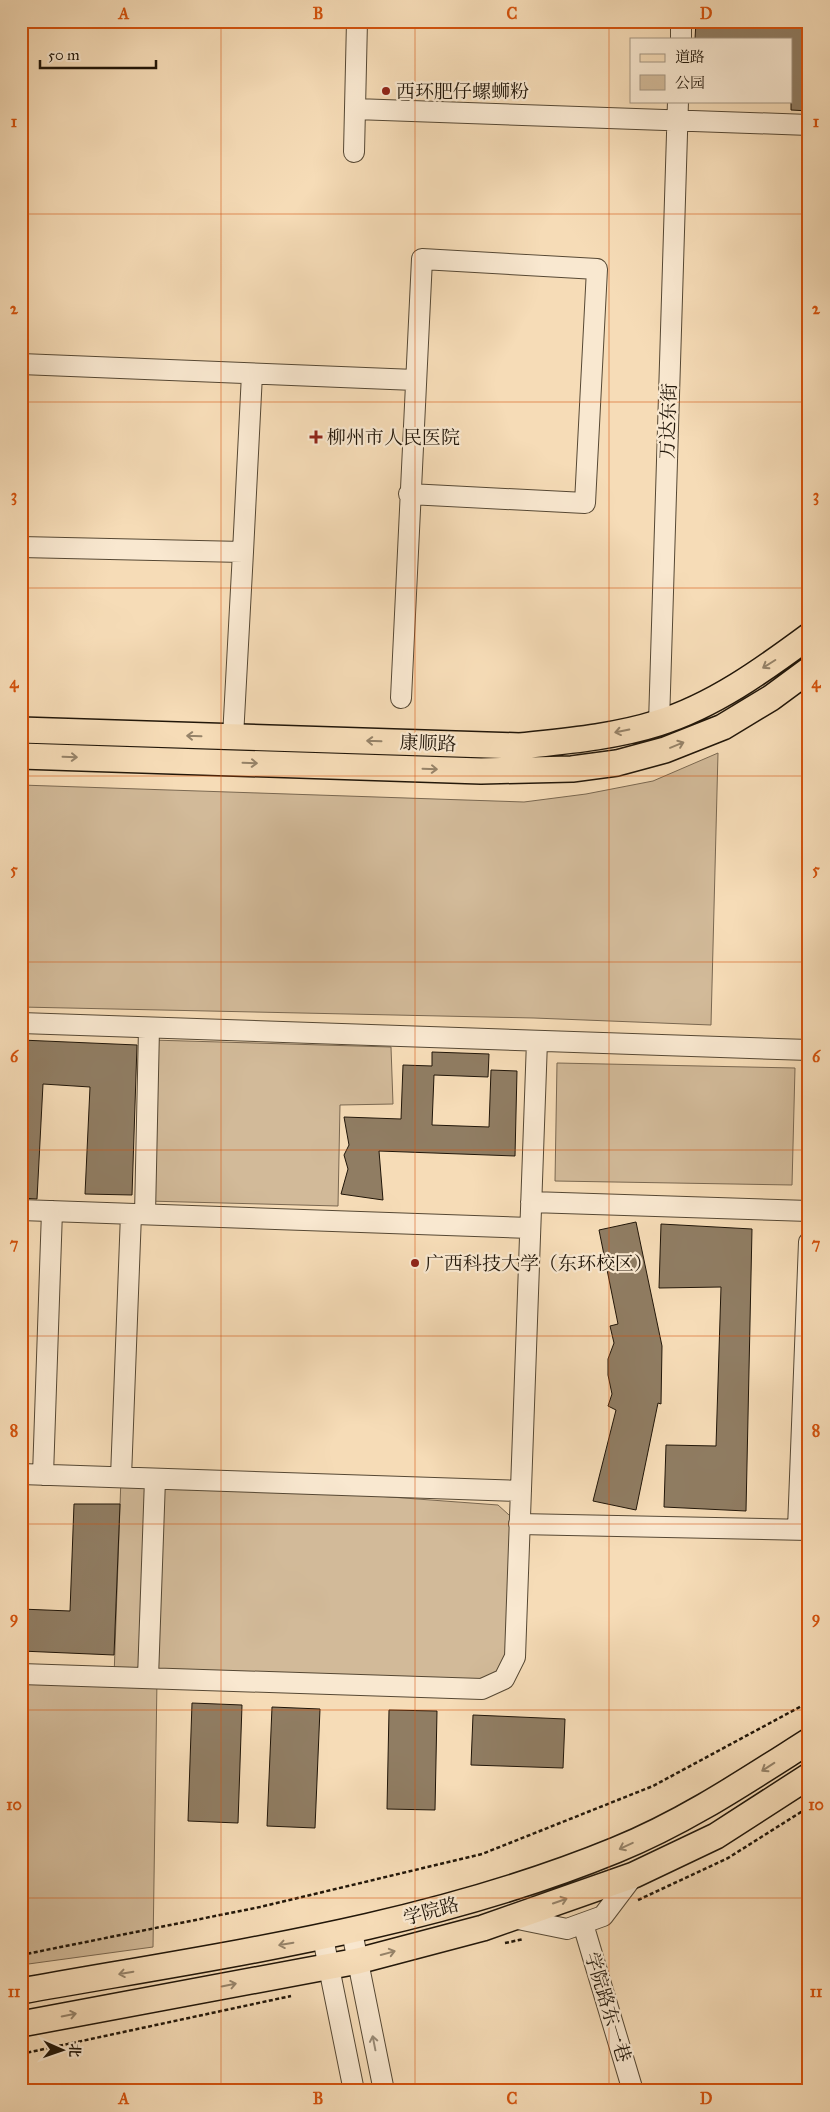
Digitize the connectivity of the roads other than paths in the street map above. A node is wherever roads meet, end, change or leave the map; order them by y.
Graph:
1 (357, 21) edge
2 (681, 21) edge
3 (680, 38) edge
4 (355, 109) junction
5 (678, 110) edge
6 (809, 125) edge
7 (354, 152) dead end
8 (21, 364) edge
9 (252, 374) junction
10 (416, 380) junction
11 (409, 494) junction
12 (21, 548) edge
13 (243, 552) junction
14 (809, 636) edge
15 (809, 670) edge
16 (400, 698) dead end
17 (659, 723) junction
18 (21, 730) edge
19 (233, 737) junction
20 (21, 756) edge
21 (21, 1023) edge
22 (149, 1028) junction
23 (537, 1041) junction
24 (809, 1050) edge
25 (531, 1202) junction
26 (21, 1210) edge
27 (809, 1211) edge
28 (52, 1212) junction
29 (138, 1214) junction
30 (530, 1228) junction
31 (809, 1242) edge
32 (21, 1474) edge
33 (43, 1475) junction
34 (121, 1478) junction
35 (155, 1479) junction
36 (521, 1491) junction
37 (520, 1524) junction
38 (803, 1529) edge
39 (21, 1674) edge
40 (148, 1678) junction
41 (809, 1741) edge
42 (809, 1776) edge
43 (634, 1875) junction
44 (513, 1918) junction
45 (583, 1924) junction
46 (352, 1932) junction
47 (323, 1938) junction
48 (358, 1961) junction
49 (330, 1966) junction
50 (21, 1991) edge
51 (21, 2024) edge
52 (354, 2091) edge
53 (384, 2091) edge
54 (633, 2091) edge

1 - 4 street
2 - 3 street
4 - 5 street
4 - 7 street
5 - 6 street
5 - 17 street, 万达东街
8 - 9 street
9 - 10 street
9 - 13 street
10 - 11 street
10 - 11 street
11 - 16 street
12 - 13 street
13 - 19 street
14 -> 17 main road, 康顺路
20 -> 15 main road, 康顺路
17 -> 19 main road, 康顺路
19 -> 18 main road, 康顺路
21 - 22 street
22 - 23 street
22 - 29 street
23 - 24 street
23 - 25 street
25 - 27 street
25 - 30 street
26 - 28 street
28 - 29 street
28 - 33 street
29 - 30 street
29 - 34 street
30 - 36 street
31 - 38 street
32 - 33 street
33 - 34 street
34 - 35 street
35 - 36 street
35 - 40 street
36 - 37 street
37 - 38 street
37 - 40 street
39 - 40 street
41 -> 46 main road, 学院路
42 - 43 main road, 学院路
44 -> 43 main road, 学院路
43 - 45 street
44 - 45 street
48 -> 44 main road, 学院路
45 - 54 street, 学院路东一巷
46 - 47 main road, 学院路
46 - 48 street
47 - 49 street
47 -> 50 main road, 学院路
48 - 49 main road, 学院路
53 -> 48 street
51 -> 49 main road, 学院路
49 - 52 street

